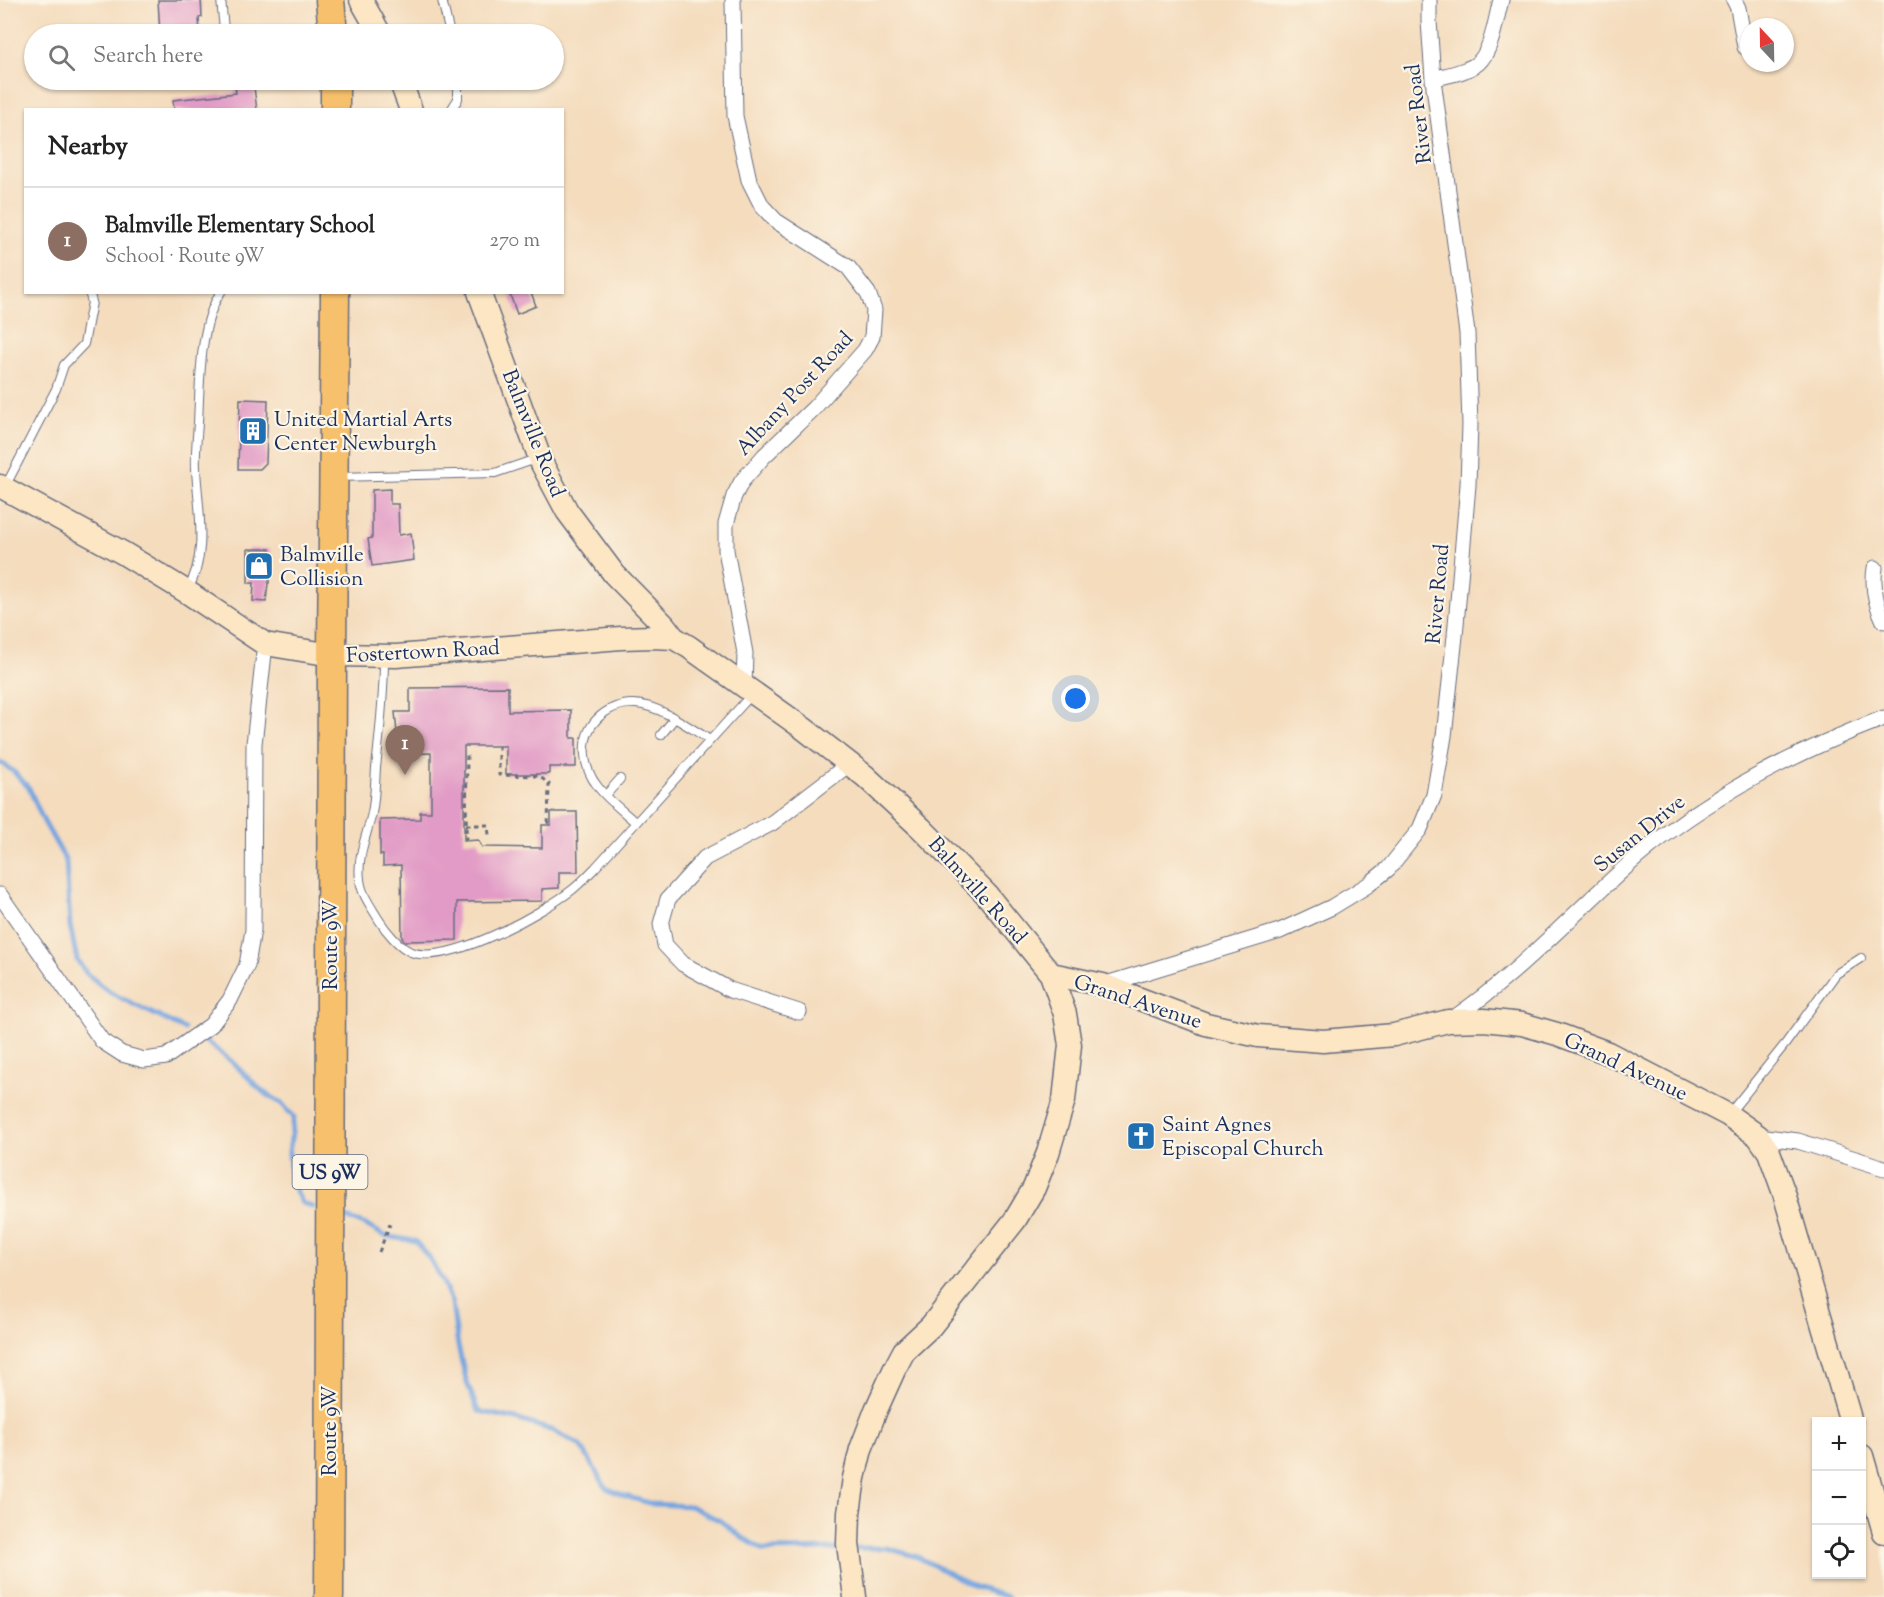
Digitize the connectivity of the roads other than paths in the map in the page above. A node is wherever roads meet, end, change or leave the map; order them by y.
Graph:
1 (221, 0) edge
2 (330, 0) edge
3 (361, 0) edge
4 (442, 0) edge
5 (733, 0) edge
6 (1429, 0) edge
7 (1501, 0) edge
8 (1734, 0) edge
9 (223, 24) edge
10 (332, 24) edge
11 (374, 24) edge
12 (448, 24) edge
13 (1740, 26) edge
14 (1433, 79) junction
15 (335, 90) edge
16 (404, 90) edge
17 (458, 90) edge
18 (335, 108) edge
19 (410, 108) edge
20 (452, 108) edge
21 (90, 294) edge
22 (220, 294) edge
23 (334, 294) edge
24 (480, 294) edge
25 (540, 458) junction
26 (333, 477) junction
27 (2, 487) edge
28 (1875, 568) dead end
29 (187, 592) junction
30 (1884, 621) edge
31 (674, 638) junction
32 (265, 644) junction
33 (332, 655) junction
34 (384, 656) junction
35 (748, 689) junction
36 (1884, 718) edge
37 (674, 719) junction
38 (661, 735) dead end
39 (710, 740) junction
40 (849, 764) junction
41 (620, 779) dead end
42 (606, 795) junction
43 (635, 822) junction
44 (0, 895) edge
45 (1861, 958) dead end
46 (1052, 974) junction
47 (1104, 985) junction
48 (800, 1012) dead end
49 (1448, 1021) junction
50 (1728, 1115) junction
51 (1758, 1136) junction
52 (1884, 1168) edge
53 (1850, 1417) edge
54 (1866, 1470) edge
55 (1884, 1532) edge
56 (328, 1597) edge
57 (855, 1597) edge

1 - 9 lane
2 - 10 highway
3 - 11 street
4 - 12 lane
5 - 35 street, Albany Post Road
6 - 14 street, River Road
7 - 14 street
8 - 13 street
14 - 47 street, River Road
15 - 18 highway
16 - 19 street
17 - 20 lane
21 - 27 lane
22 - 29 lane
23 - 26 highway, Route 9W / US 9W
24 - 25 street, Balmville Road
25 - 26 lane
25 - 31 street, Balmville Road
26 - 33 highway, Route 9W / US 9W
27 - 29 street, Fostertown Road
28 - 30 street
29 - 32 street, Fostertown Road
31 - 34 street, Fostertown Road
31 - 35 street, Balmville Road
32 - 33 street, Fostertown Road
32 - 44 street
33 - 34 street, Fostertown Road
33 - 56 highway, Route 9W / US 9W
34 - 43 lane
35 - 39 lane
35 - 40 street, Balmville Road
36 - 49 street, Susan Drive
37 - 38 lane
37 - 39 lane
37 - 42 lane
39 - 43 lane
40 - 46 street, Balmville Road
40 - 48 street
41 - 42 lane
42 - 43 lane
45 - 50 lane
46 - 47 street, Grand Avenue
46 - 57 street, Balmville Road
47 - 49 street, Grand Avenue
49 - 50 street, Grand Avenue
50 - 51 street, Grand Avenue
51 - 52 street
51 - 53 street, Grand Avenue
54 - 55 street

